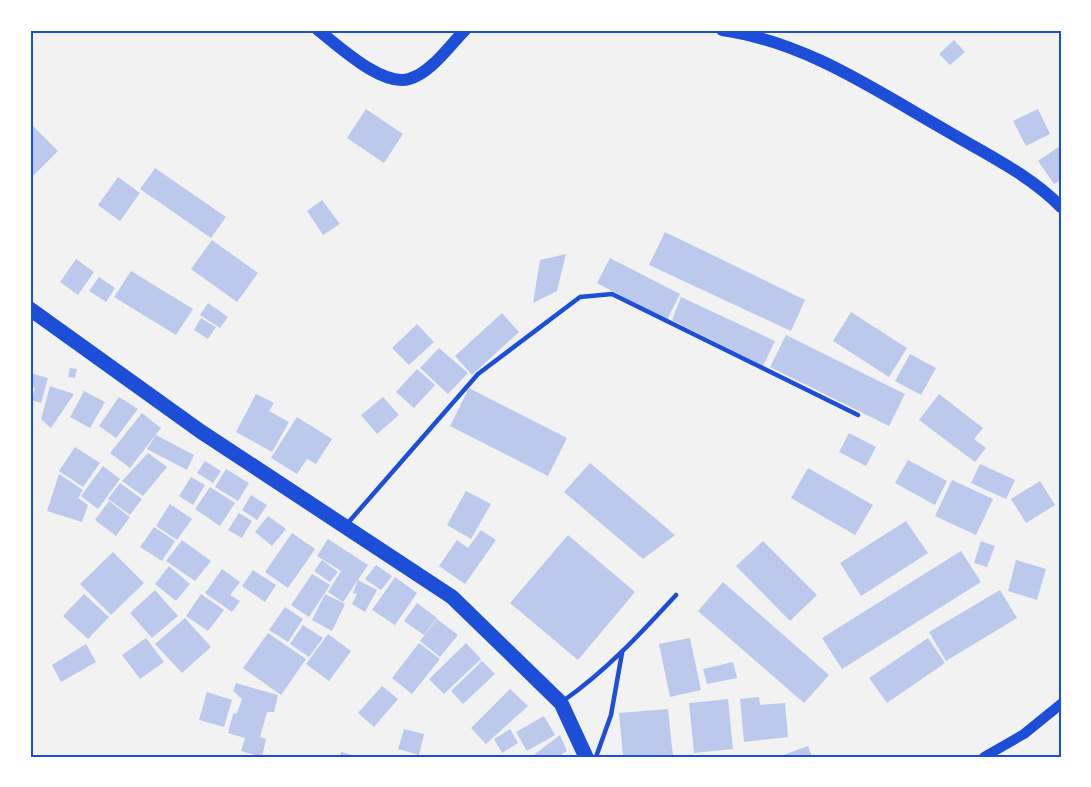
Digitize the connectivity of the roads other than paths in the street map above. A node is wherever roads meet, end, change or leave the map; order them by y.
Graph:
1 (318, 30) edge
2 (465, 30) edge
3 (722, 30) edge
4 (1061, 207) edge
5 (30, 309) edge
6 (858, 415) dead end
7 (345, 526) junction
8 (676, 595) dead end
9 (622, 653) junction
10 (561, 703) junction
11 (1061, 704) edge
12 (586, 757) edge
13 (596, 757) edge
14 (984, 757) edge

1 - 2 main road
3 - 4 main road
5 - 7 main road
6 - 7 lane
7 - 10 main road
8 - 9 lane
9 - 10 lane
9 - 13 lane
10 - 12 main road
11 - 14 street

